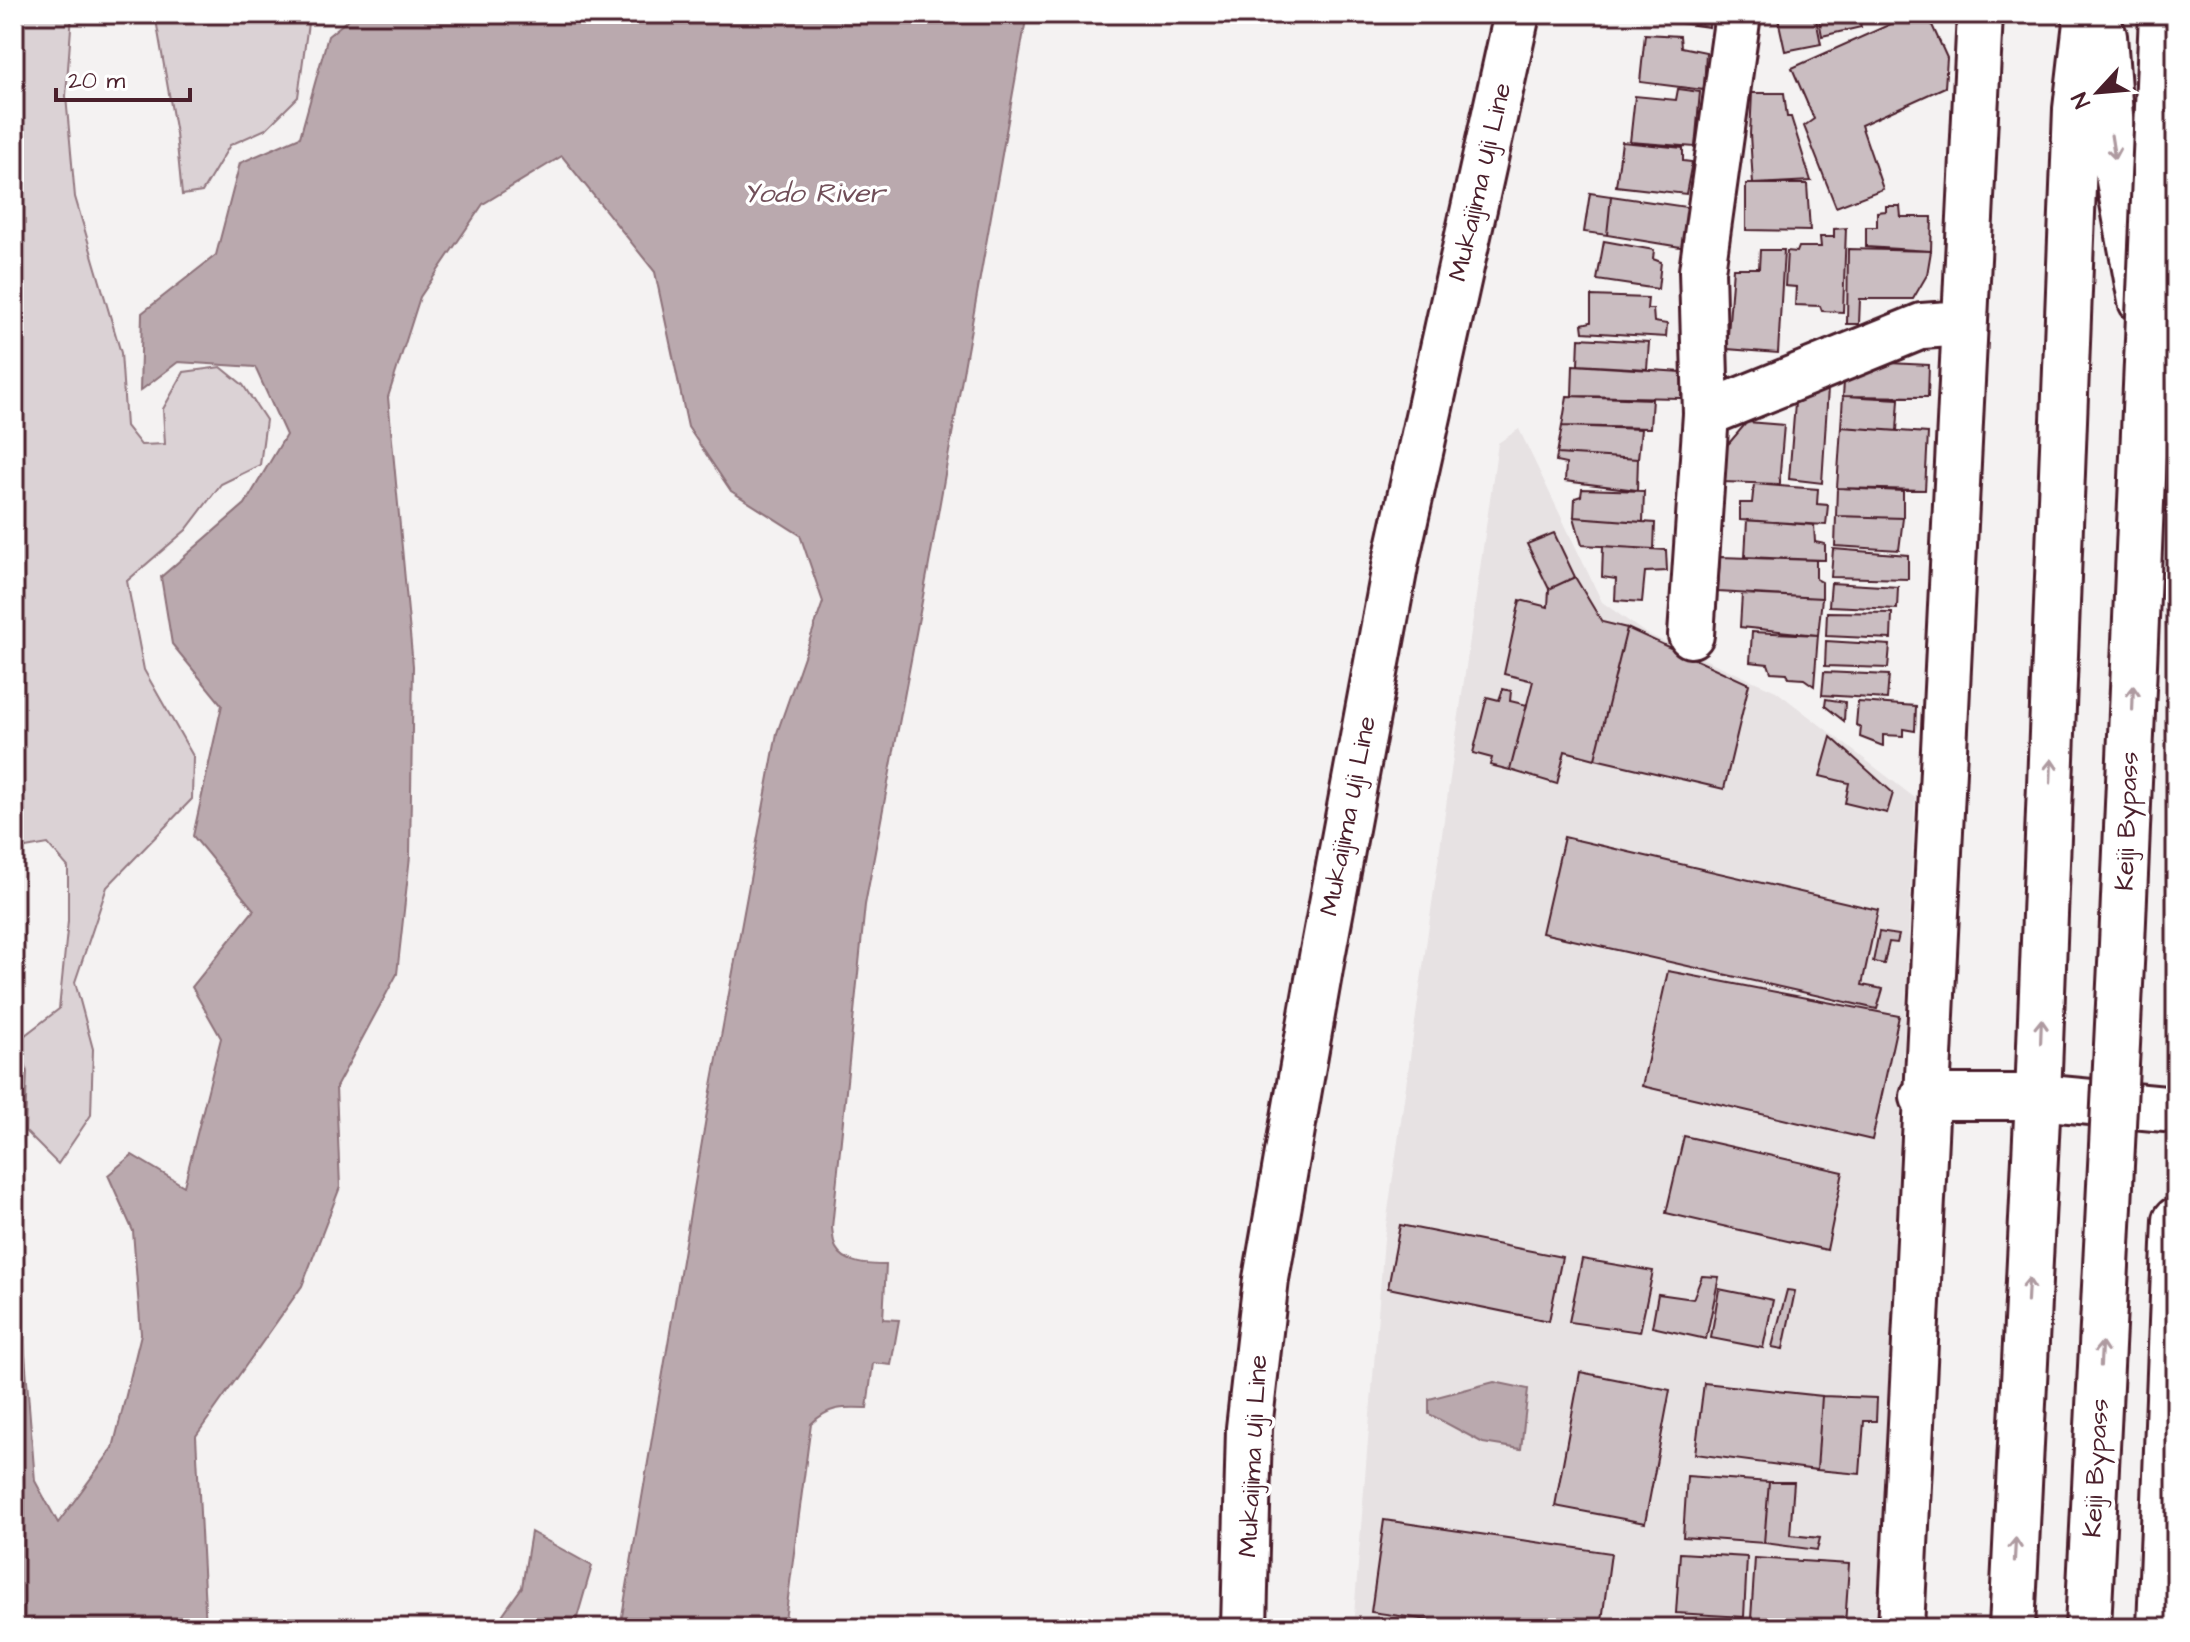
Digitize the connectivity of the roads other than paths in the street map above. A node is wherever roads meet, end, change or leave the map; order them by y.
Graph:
1 (1517, 14) edge
2 (1738, 14) edge
3 (1980, 14) edge
4 (2087, 14) edge
5 (2102, 14) edge
6 (2162, 14) edge
7 (1964, 323) junction
8 (1706, 414) junction
9 (2176, 490) edge
10 (1691, 635) dead end
11 (2038, 1097) junction
12 (1925, 1098) junction
13 (2176, 1110) edge
14 (2176, 1220) edge
15 (1244, 1628) edge
16 (1901, 1628) edge
17 (2012, 1628) edge
18 (2088, 1628) edge
19 (2160, 1628) edge

1 - 15 main road, Mukaijima Uji Line
2 - 8 main road
3 - 7 main road
11 -> 4 main road
5 -> 9 main road
18 -> 6 main road, Keiji Bypass, bridge
7 - 8 main road
7 - 12 main road
8 - 10 main road
11 - 12 main road
11 - 13 main road
17 -> 11 main road
12 - 16 main road
14 - 19 main road

